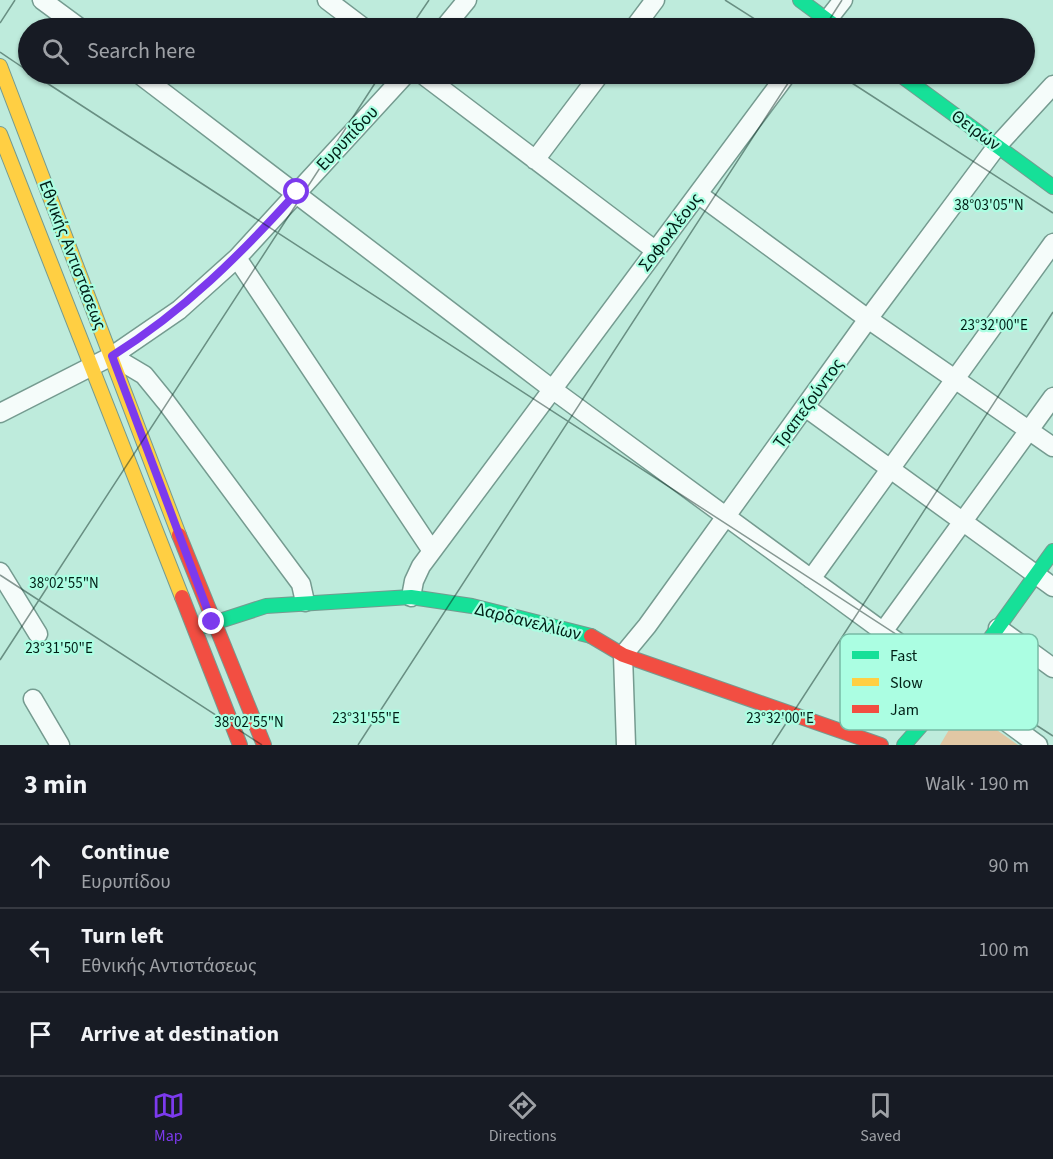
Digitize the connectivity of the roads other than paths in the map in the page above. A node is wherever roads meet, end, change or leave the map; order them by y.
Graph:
1 (42, 0) edge
2 (327, 0) edge
3 (467, 0) edge
4 (655, 0) edge
5 (800, 0) edge
6 (843, 0) edge
7 (66, 18) edge
8 (351, 18) edge
9 (452, 18) edge
10 (642, 18) edge
11 (820, 18) edge
12 (833, 18) edge
13 (0, 66) edge
14 (153, 84) edge
15 (397, 84) edge
16 (435, 84) edge
17 (592, 84) edge
18 (780, 84) edge
19 (913, 84) edge
20 (1053, 85) edge
21 (0, 134) edge
22 (997, 146) junction
23 (535, 160) junction
24 (1053, 187) edge
25 (297, 192) junction
26 (698, 194) junction
27 (1053, 243) edge
28 (656, 251) junction
29 (237, 258) junction
30 (868, 319) junction
31 (112, 356) junction
32 (92, 364) junction
33 (954, 377) junction
34 (552, 389) junction
35 (1053, 397) edge
36 (805, 407) junction
37 (0, 413) edge
38 (1029, 429) junction
39 (1053, 447) edge
40 (890, 470) junction
41 (725, 518) junction
42 (964, 521) junction
43 (432, 551) junction
44 (1053, 551) edge
45 (0, 572) edge
46 (1036, 574) junction
47 (811, 579) junction
48 (1053, 587) edge
49 (411, 597) junction
50 (305, 602) junction
51 (212, 622) junction
52 (998, 628) junction
53 (195, 629) junction
54 (882, 633) joint
55 (38, 634) dead end
56 (994, 634) edge
57 (1006, 634) edge
58 (624, 655) junction
59 (1038, 657) edge
60 (1053, 668) edge
61 (33, 699) dead end
62 (835, 727) junction
63 (840, 729) edge
64 (843, 730) edge
65 (917, 730) edge
66 (1017, 730) edge
67 (60, 745) edge
68 (240, 745) edge
69 (264, 745) edge
70 (626, 745) edge
71 (829, 745) edge
72 (881, 745) edge
73 (904, 745) edge
74 (1038, 745) edge

1 - 7 street
2 - 8 street
3 - 9 street
4 - 10 street
5 - 11 street
6 - 12 street
13 - 31 street, Εθνικής Αντιστάσεως
14 - 25 street
15 - 25 street, Ευρυπίδου
16 - 23 street
17 - 23 street
18 - 26 street, Σοφοκλέους
19 - 22 street, Θειρών
20 - 22 street, Τραπεζούντος
21 - 32 street, Εθνικής Αντιστάσεως
22 - 24 street, Θειρών
22 - 30 street, Τραπεζούντος
23 - 28 street
25 - 29 street, Ευρυπίδου
25 - 34 street
26 - 28 street, Σοφοκλέους
26 - 30 street
27 - 33 street
28 - 34 street, Σοφοκλέους
29 - 31 street, Ευρυπίδου
29 - 43 street
30 - 33 street
30 - 36 street, Τραπεζούντος
31 - 32 street, Ευρυπίδου
31 - 50 street
31 - 51 street, Εθνικής Αντιστάσεως
32 - 37 street, Ευρυπίδου
32 - 53 street, Εθνικής Αντιστάσεως
33 - 38 street
33 - 40 street
34 - 41 street
34 - 43 street, Σοφοκλέους
35 - 38 street
36 - 40 street
36 - 41 street, Τραπεζούντος
38 - 39 street
38 - 42 street
40 - 42 street
40 - 47 street
41 - 47 street
41 - 58 street, Τραπεζούντος
42 - 46 street
42 - 54 street
43 - 49 street, Σοφοκλέους
44 - 46 street
45 - 55 street
46 - 48 street
46 - 52 street
47 - 54 street
49 - 50 street, Δαρδανελλίων
49 - 58 street, Δαρδανελλίων
50 - 51 street, Δαρδανελλίων
51 - 53 street, Δαρδανελλίων
51 - 69 street, Εθνικής Αντιστάσεως
52 - 56 street
52 - 57 street
53 - 68 street, Εθνικής Αντιστάσεως
58 - 62 street, Δαρδανελλίων
58 - 70 street
59 - 60 street
61 - 67 street
62 - 63 street, Δαρδανελλίων
62 - 71 street
64 - 72 street, Δαρδανελλίων
65 - 73 street
66 - 74 street

